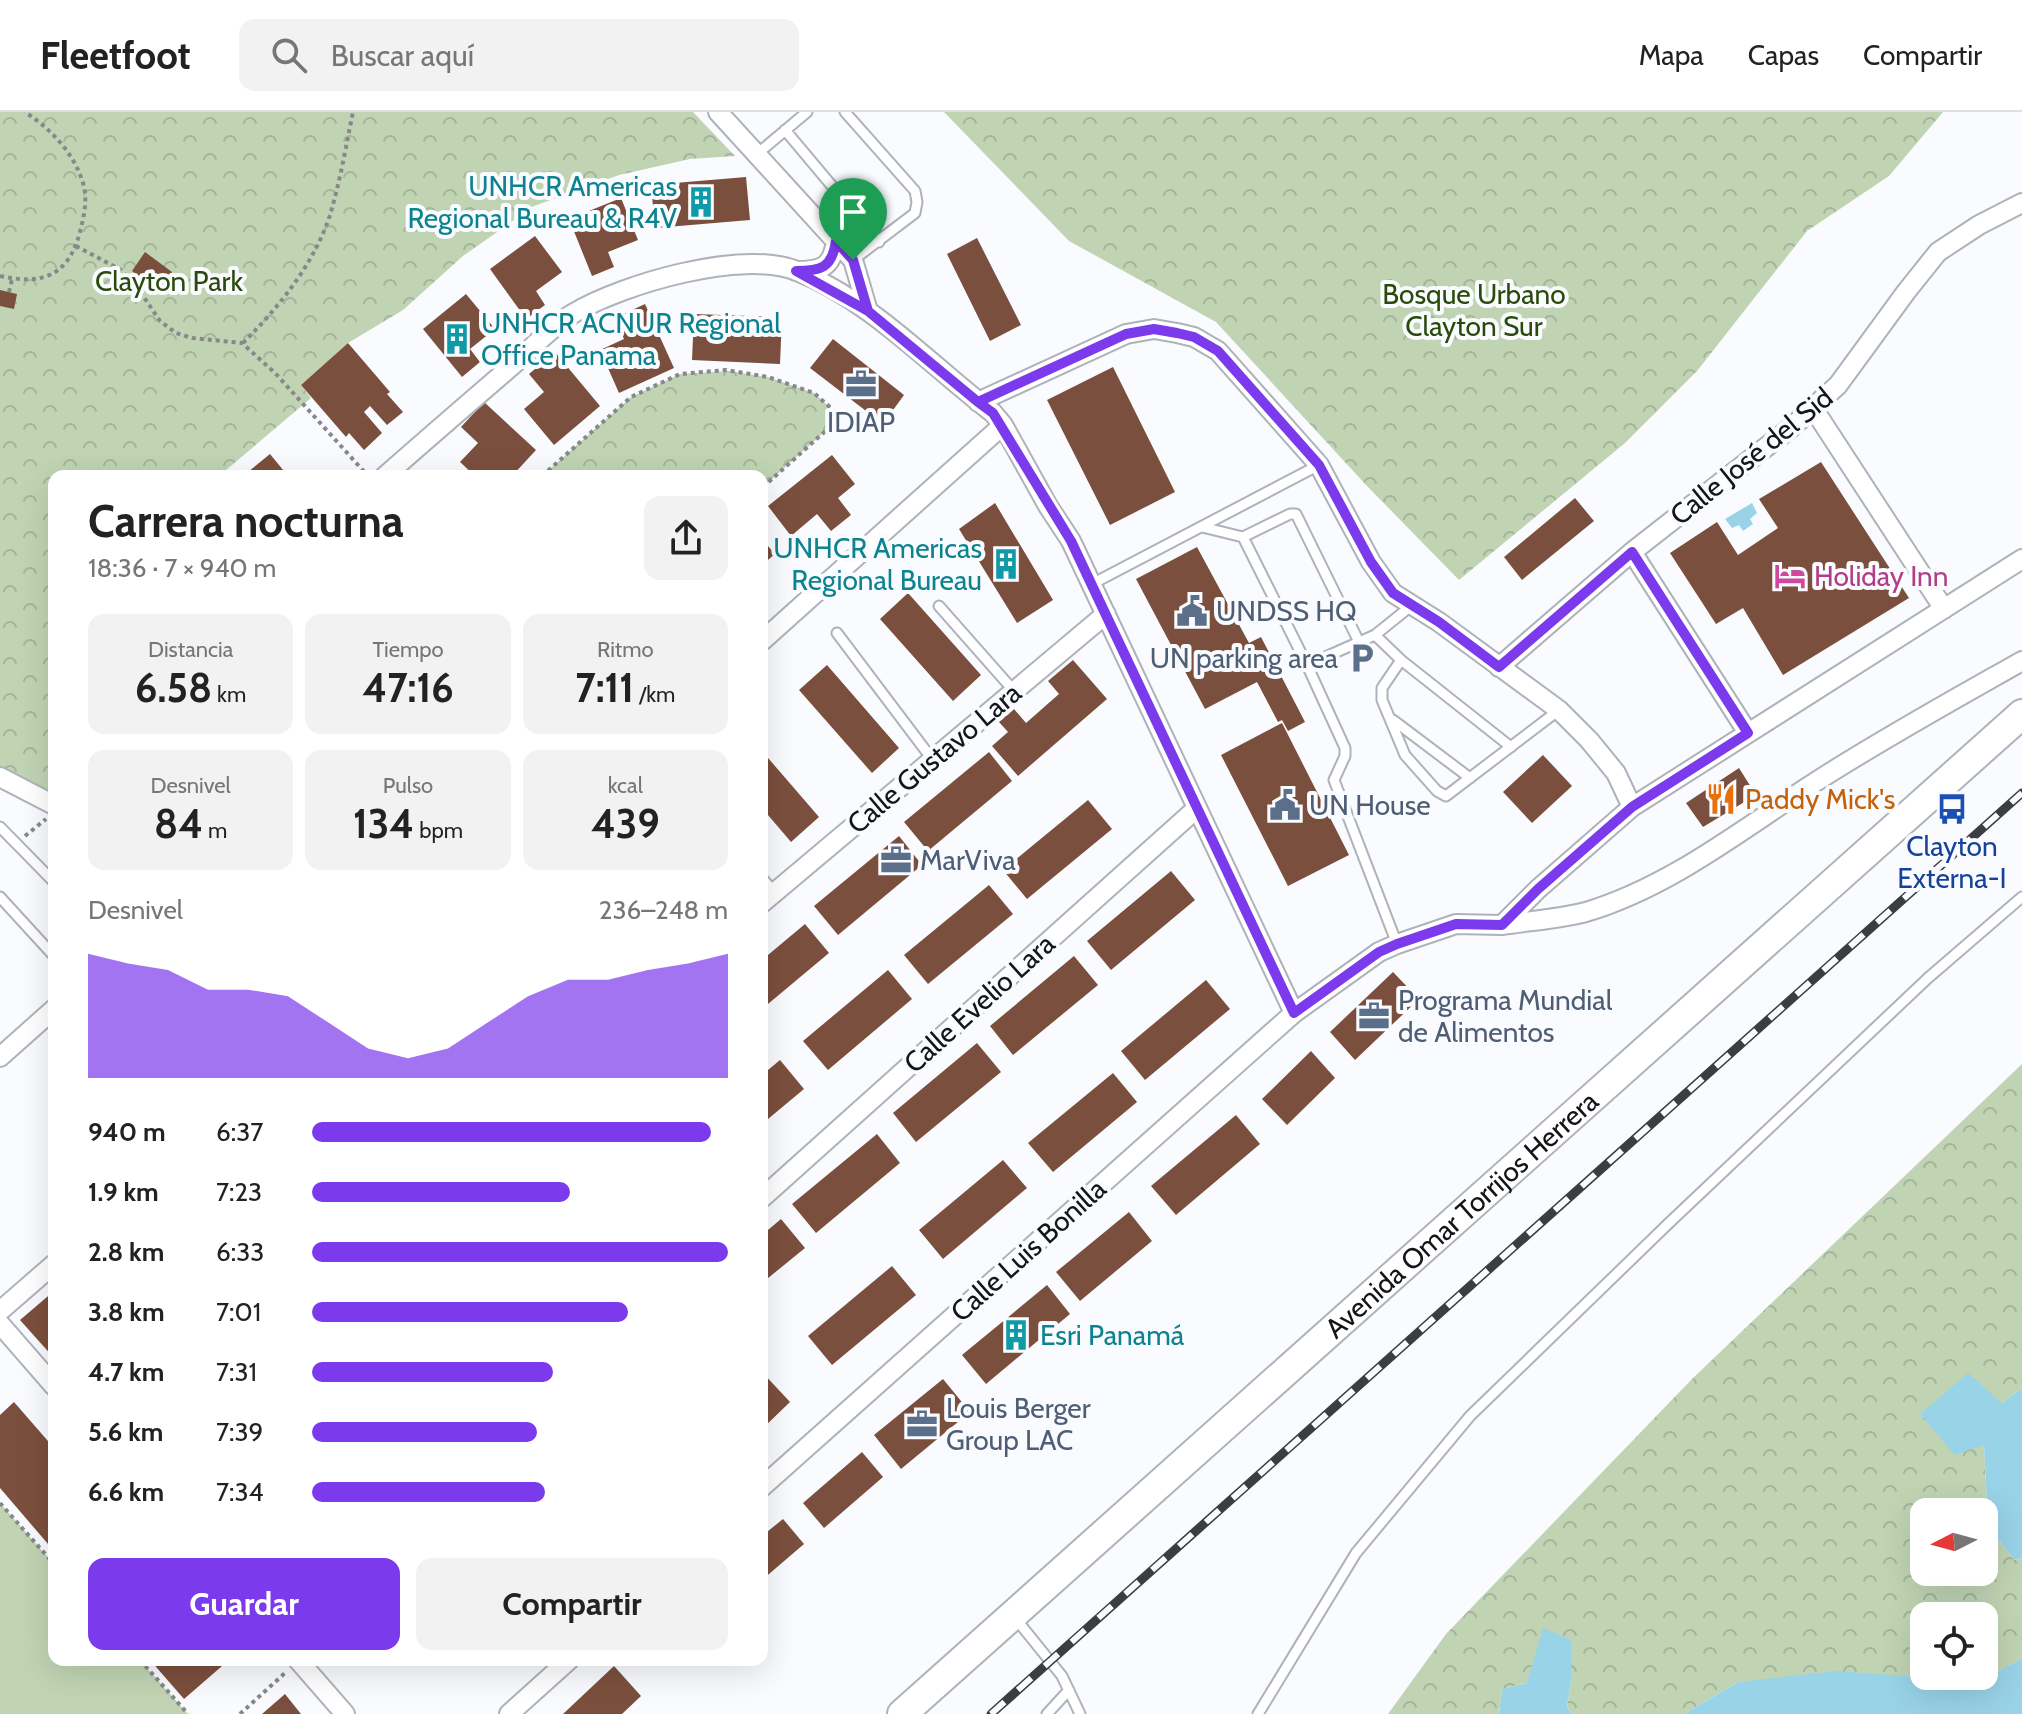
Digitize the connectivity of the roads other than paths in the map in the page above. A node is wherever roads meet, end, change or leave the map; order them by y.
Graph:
1 (718, 112) edge
2 (807, 112) edge
3 (845, 112) edge
4 (785, 130) junction
5 (757, 154) junction
6 (2022, 203) edge
7 (836, 241) junction
8 (879, 242) junction
9 (853, 260) junction
10 (796, 271) junction
11 (868, 311) junction
12 (978, 402) junction
13 (1813, 408) junction
14 (1003, 425) junction
15 (1319, 465) junction
16 (392, 470) edge
17 (1202, 527) junction
18 (1243, 537) junction
19 (1632, 552) junction
20 (2022, 559) edge
21 (1090, 585) junction
22 (939, 606) dead end
23 (1411, 606) junction
24 (1944, 609) junction
25 (1106, 614) junction
26 (837, 633) dead end
27 (1375, 635) junction
28 (768, 636) edge
29 (1359, 642) junction
30 (1401, 660) junction
31 (2022, 661) edge
32 (1307, 665) junction
33 (1499, 667) junction
34 (1014, 691) junction
35 (1559, 710) junction
36 (2022, 714) edge
37 (1392, 720) junction
38 (1748, 733) junction
39 (1511, 747) junction
40 (932, 759) junction
41 (0, 777) edge
42 (1470, 778) junction
43 (48, 802) edge
44 (1632, 807) junction
45 (1196, 809) junction
46 (0, 827) edge
47 (48, 876) edge
48 (768, 889) edge
49 (0, 897) edge
50 (2022, 897) edge
51 (1502, 925) junction
52 (1397, 944) junction
53 (48, 949) edge
54 (1294, 1013) junction
55 (48, 1014) edge
56 (0, 1057) edge
57 (768, 1193) edge
58 (48, 1269) edge
59 (0, 1311) edge
60 (0, 1324) edge
61 (48, 1379) edge
62 (768, 1482) edge
63 (1014, 1616) junction
64 (304, 1666) edge
65 (562, 1666) edge
66 (1069, 1690) junction
67 (345, 1714) edge
68 (509, 1714) edge
69 (902, 1714) edge
70 (1047, 1714) edge
71 (1080, 1714) edge
72 (1258, 1714) edge

1 - 5 street
2 - 4 lane
3 - 8 lane
4 - 5 lane
4 - 8 lane
5 - 7 street
6 - 13 street, Calle José del Sid
7 - 9 street
7 - 10 street
8 - 9 lane
9 - 11 street
10 - 11 street
10 - 16 street
11 - 12 street
12 - 14 street
12 - 15 street
13 - 19 street, Calle José del Sid
13 - 24 street
14 - 21 street
14 - 28 street
15 - 17 lane
15 - 23 street
17 - 18 lane
17 - 21 lane
18 - 29 lane
18 - 32 lane
19 - 33 street, Calle José del Sid
19 - 38 street
20 - 24 street
21 - 25 street
22 - 34 lane
23 - 27 lane
23 - 33 street
24 - 38 street
25 - 34 street, Calle Gustavo Lara
25 - 45 street
26 - 40 lane
27 - 29 lane
27 - 30 lane
29 - 32 lane
30 - 37 lane
30 - 39 lane
31 - 51 street, Calle Luis Bonilla
32 - 52 lane
33 - 35 street
34 - 40 street, Calle Gustavo Lara
35 - 39 lane
35 - 44 street
36 - 63 main road, Avenida Omar Torrijos Herrera
37 - 42 lane
37 - 42 lane
38 - 44 street
39 - 42 lane
40 - 48 street, Calle Gustavo Lara
41 - 43 street
44 - 51 street
45 - 54 street
45 - 57 street, Calle Evelio Lara
46 - 47 lane
49 - 53 lane
50 - 72 lane
51 - 52 street, Calle Luis Bonilla
52 - 54 street, Calle Luis Bonilla
54 - 62 street, Calle Luis Bonilla
55 - 56 street
58 - 59 street
60 - 61 street
63 - 66 lane
63 - 69 main road, Avenida Omar Torrijos Herrera
64 - 67 street
65 - 68 street
66 - 70 lane
66 - 71 lane

